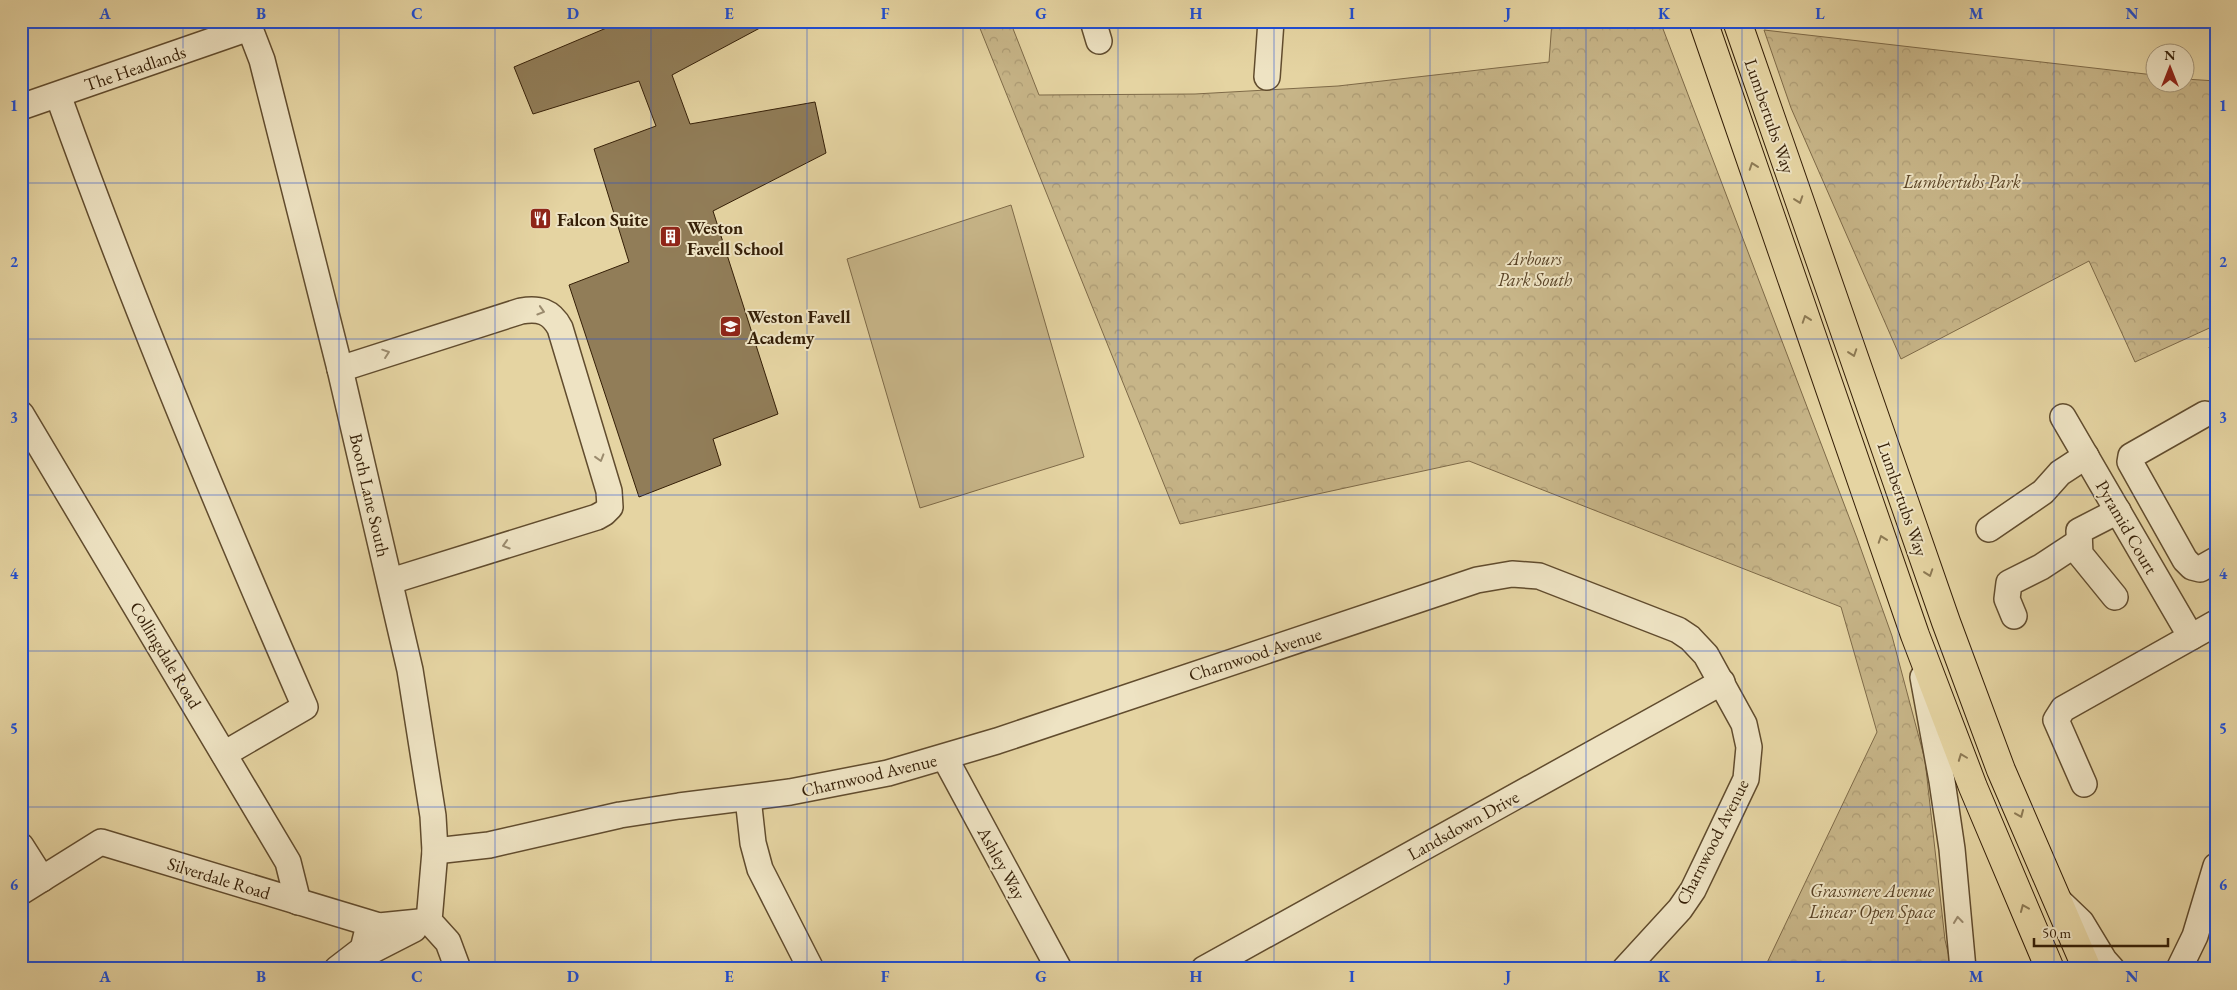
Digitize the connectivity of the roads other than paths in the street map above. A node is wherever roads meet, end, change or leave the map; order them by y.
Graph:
1 (1271, 21) edge
2 (1702, 21) edge
3 (1737, 21) edge
4 (248, 25) edge
5 (1267, 77) dead end
6 (58, 95) junction
7 (21, 107) edge
8 (340, 369) junction
9 (21, 414) edge
10 (2205, 414) dead end
11 (2063, 417) dead end
12 (2086, 456) junction
13 (2118, 511) junction
14 (1988, 530) dead end
15 (2079, 542) junction
16 (2185, 560) junction
17 (2216, 560) edge
18 (2156, 578) junction
19 (391, 581) junction
20 (2115, 597) dead end
21 (2014, 616) dead end
22 (2216, 623) edge
23 (1915, 635) junction
24 (2191, 637) junction
25 (1722, 682) junction
26 (224, 754) junction
27 (945, 758) junction
28 (2084, 784) dead end
29 (748, 798) junction
30 (21, 846) edge
31 (435, 851) junction
32 (2216, 866) edge
33 (31, 886) edge
34 (2055, 897) junction
35 (298, 902) junction
36 (429, 921) junction
37 (370, 923) junction
38 (363, 949) junction
39 (337, 969) edge
40 (458, 969) edge
41 (811, 969) edge
42 (1059, 969) edge
43 (1204, 969) edge
44 (1625, 969) edge
45 (1963, 969) edge
46 (2050, 969) edge
47 (2087, 969) edge
48 (2112, 969) edge
49 (2179, 969) edge

1 - 5 street
23 -> 2 highway, Lumbertubs Way
3 -> 34 highway, Lumbertubs Way
4 - 6 street, The Headlands
4 - 8 street, Booth Lane South
6 - 7 street, The Headlands
6 - 26 street
8 - 19 street, Booth Lane South
8 -> 19 street
9 - 26 street, Collingdale Road
10 - 16 street
11 - 12 street, Pyramid Court
12 - 13 street, Pyramid Court
12 - 14 street
13 - 15 street
13 - 18 street, Pyramid Court
15 - 20 street
15 - 21 street
16 - 17 street
16 - 18 street
18 - 24 street, Pyramid Court
19 - 31 street, Booth Lane South
22 - 24 street
45 -> 23 street
46 -> 23 highway, Lumbertubs Way
24 - 28 street
25 - 27 street, Charnwood Avenue
25 - 43 street, Landsdown Drive
25 - 44 street, Charnwood Avenue
26 - 35 street, Collingdale Road
27 - 29 street, Charnwood Avenue
27 - 42 street, Ashley Way
29 - 31 street, Charnwood Avenue
29 - 41 street
30 - 33 street
31 - 36 street, Booth Lane South
32 - 49 street
33 - 35 street, Silverdale Road
34 - 47 highway, Lumbertubs Way
34 - 48 street
35 - 37 street, Silverdale Road
36 - 37 street, Silverdale Road
36 - 38 street
36 - 40 street
37 - 38 street
38 - 39 street

